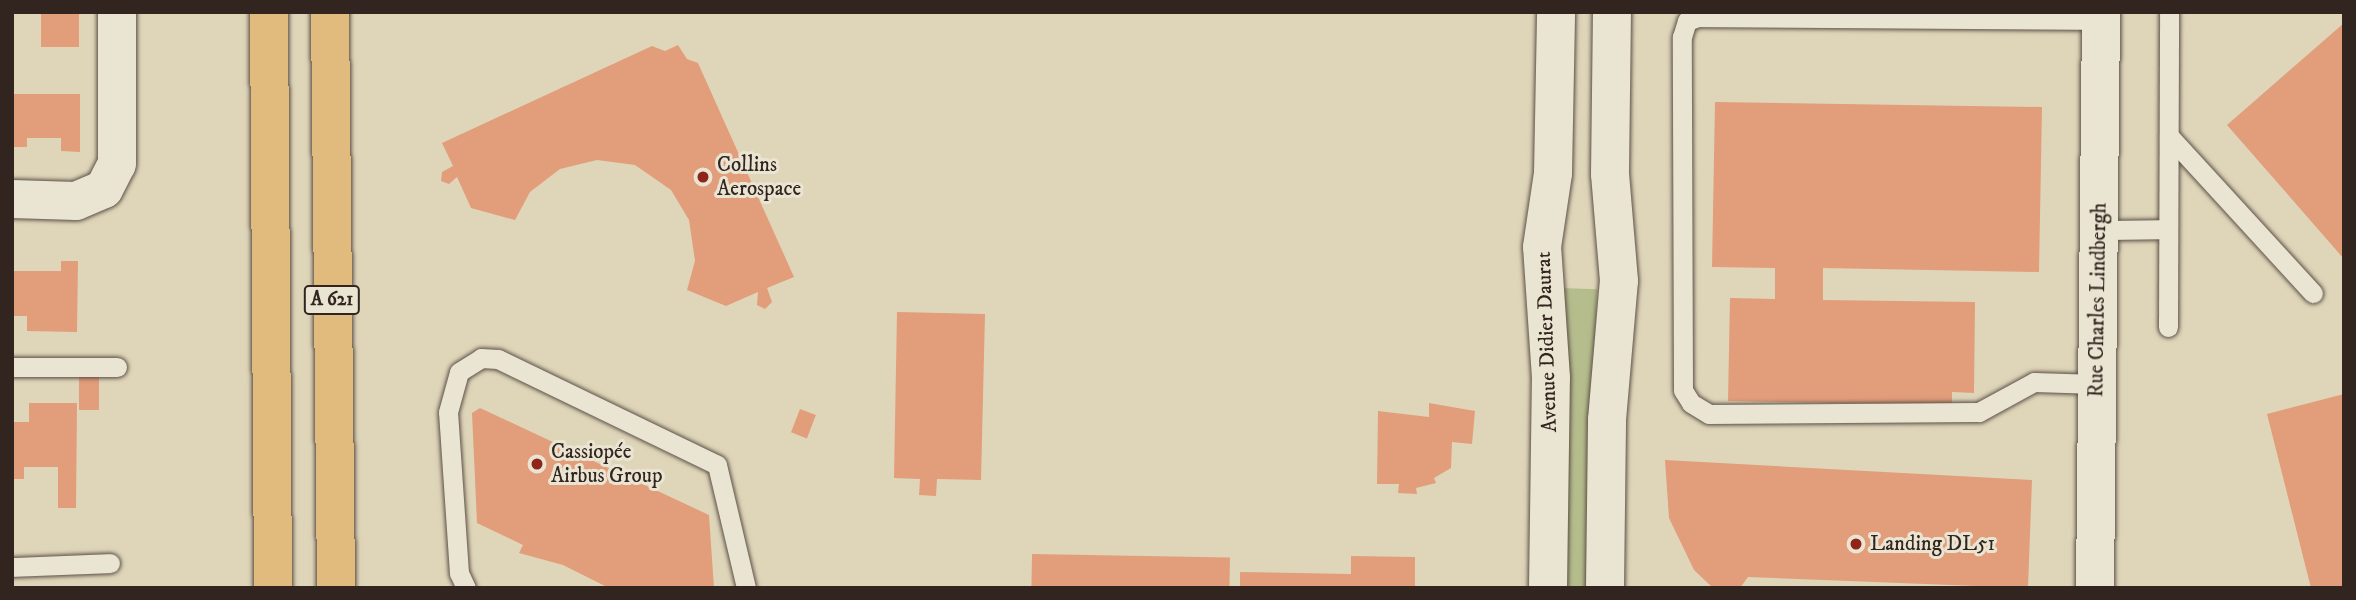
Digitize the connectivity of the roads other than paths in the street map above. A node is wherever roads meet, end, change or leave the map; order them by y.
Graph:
1 (117, 12) edge
2 (269, 12) edge
3 (330, 12) edge
4 (1556, 12) edge
5 (1612, 12) edge
6 (2169, 12) edge
7 (2101, 16) edge
8 (2169, 135) junction
9 (12, 199) edge
10 (2168, 229) junction
11 (2099, 230) junction
12 (2313, 293) dead end
13 (2168, 327) dead end
14 (117, 367) dead end
15 (12, 368) edge
16 (2097, 384) junction
17 (110, 564) dead end
18 (12, 567) edge
19 (273, 588) edge
20 (336, 588) edge
21 (466, 588) edge
22 (746, 588) edge
23 (1548, 588) edge
24 (1605, 588) edge
25 (2095, 588) edge

1 - 9 street
2 - 19 highway
3 - 20 highway, A 621
4 - 23 street, Avenue Didier Daurat
5 - 24 street
6 - 8 lane
7 - 11 street, Rue Charles Lindbergh
7 - 16 lane
8 - 10 lane
8 - 12 lane
10 - 11 lane
10 - 13 lane
11 - 16 street, Rue Charles Lindbergh
14 - 15 lane
16 - 25 street, Rue Charles Lindbergh
17 - 18 lane
21 - 22 lane

